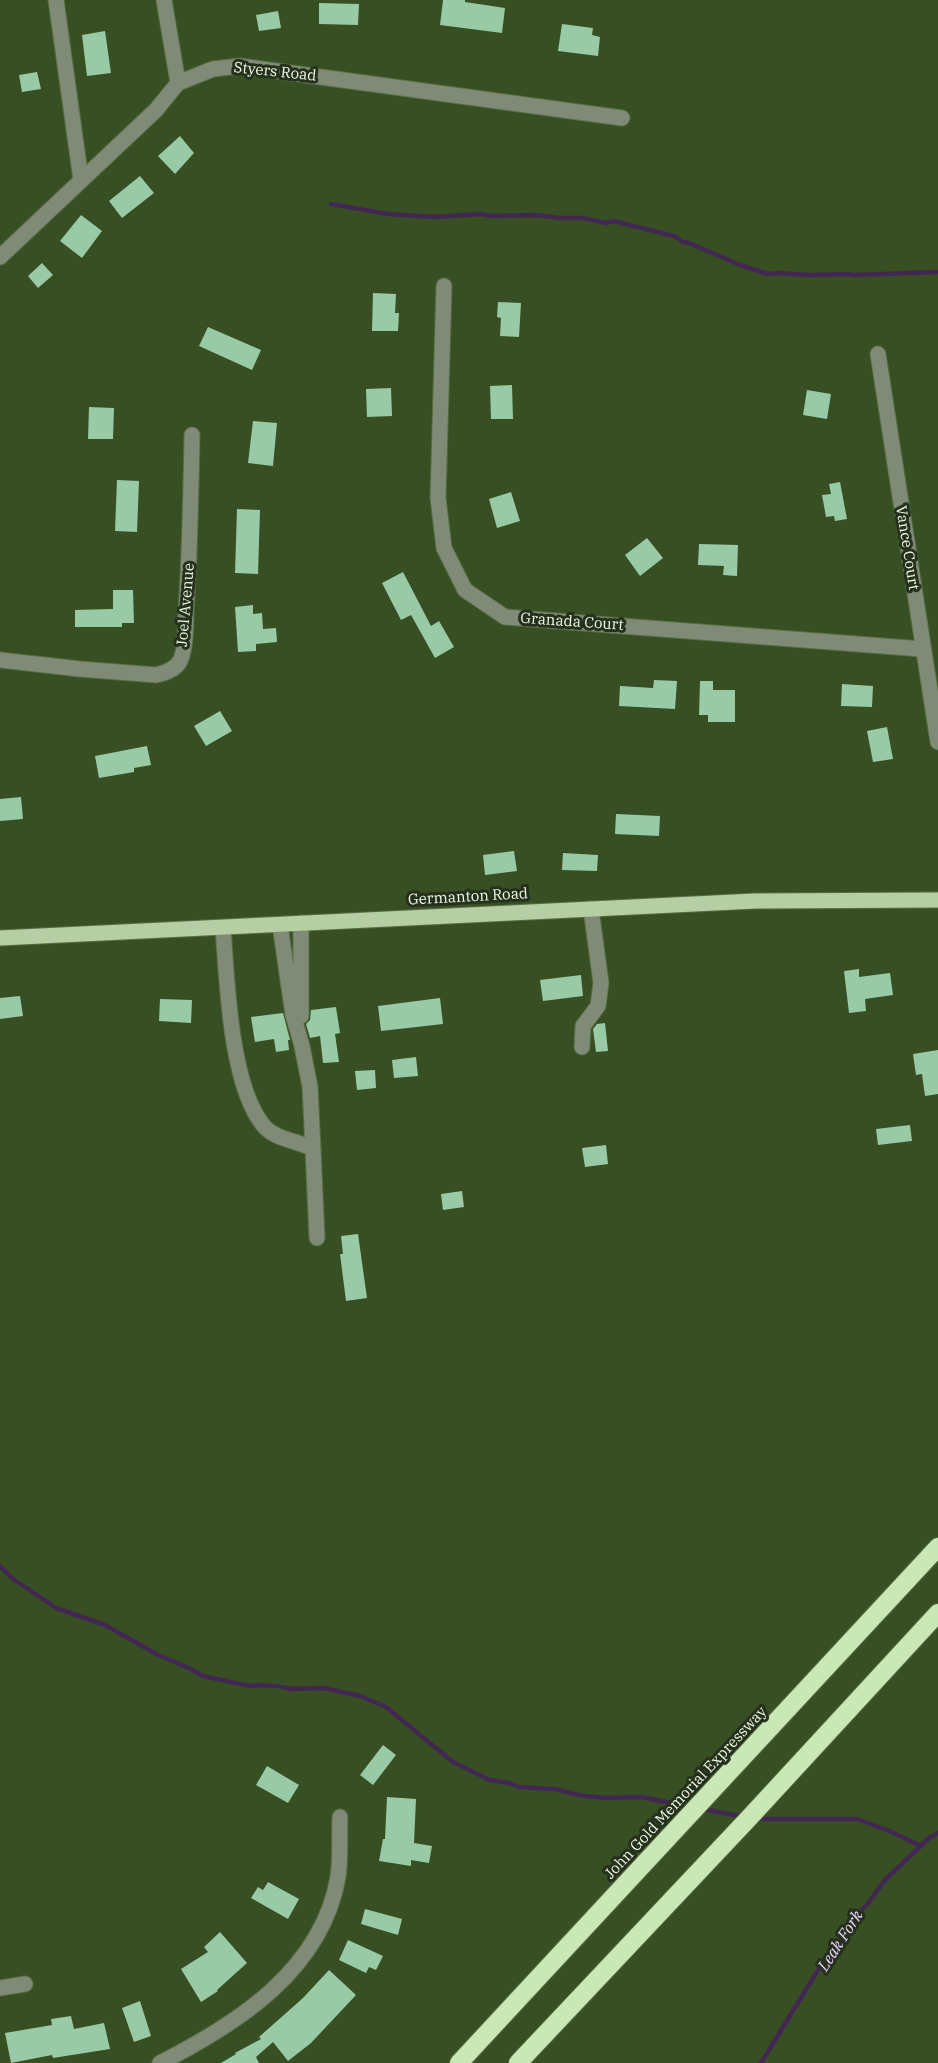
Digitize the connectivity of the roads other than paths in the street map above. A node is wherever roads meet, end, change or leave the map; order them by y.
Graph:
1 (56, 0) edge
2 (164, 0) edge
3 (178, 83) junction
4 (622, 118) dead end
5 (81, 180) junction
6 (0, 257) edge
7 (444, 286) dead end
8 (878, 354) dead end
9 (192, 435) dead end
10 (922, 649) junction
11 (0, 660) edge
12 (938, 742) edge
13 (938, 900) edge
14 (591, 909) junction
15 (301, 923) junction
16 (280, 925) junction
17 (223, 928) junction
18 (0, 938) edge
19 (302, 1046) junction
20 (582, 1047) dead end
21 (313, 1149) junction
22 (317, 1238) dead end
23 (938, 1533) edge
24 (938, 1547) edge
25 (899, 1589) junction
26 (938, 1614) edge
27 (340, 1816) dead end
28 (25, 1984) dead end
29 (0, 1988) edge
30 (160, 2063) edge
31 (459, 2063) edge
32 (518, 2063) edge

1 - 5 street
2 - 3 street
3 - 4 street, Styers Road
3 - 5 street, Styers Road
5 - 6 street, Styers Road
7 - 10 street, Granada Court
8 - 10 street, Vance Court
9 - 11 street, Joel Avenue
10 - 12 street, Vance Court
13 - 14 main road, Germanton Road
14 - 15 main road, Germanton Road
14 - 20 street
15 - 16 main road, Germanton Road
15 - 19 street
16 - 17 main road, Germanton Road
16 - 19 street
17 - 18 main road, Germanton Road
17 - 21 street
19 - 21 street
21 - 22 street
23 - 25 highway
24 - 25 highway, John Gold Memorial Expressway
25 - 31 highway, John Gold Memorial Expressway
26 - 32 highway
27 - 30 street
28 - 29 street

